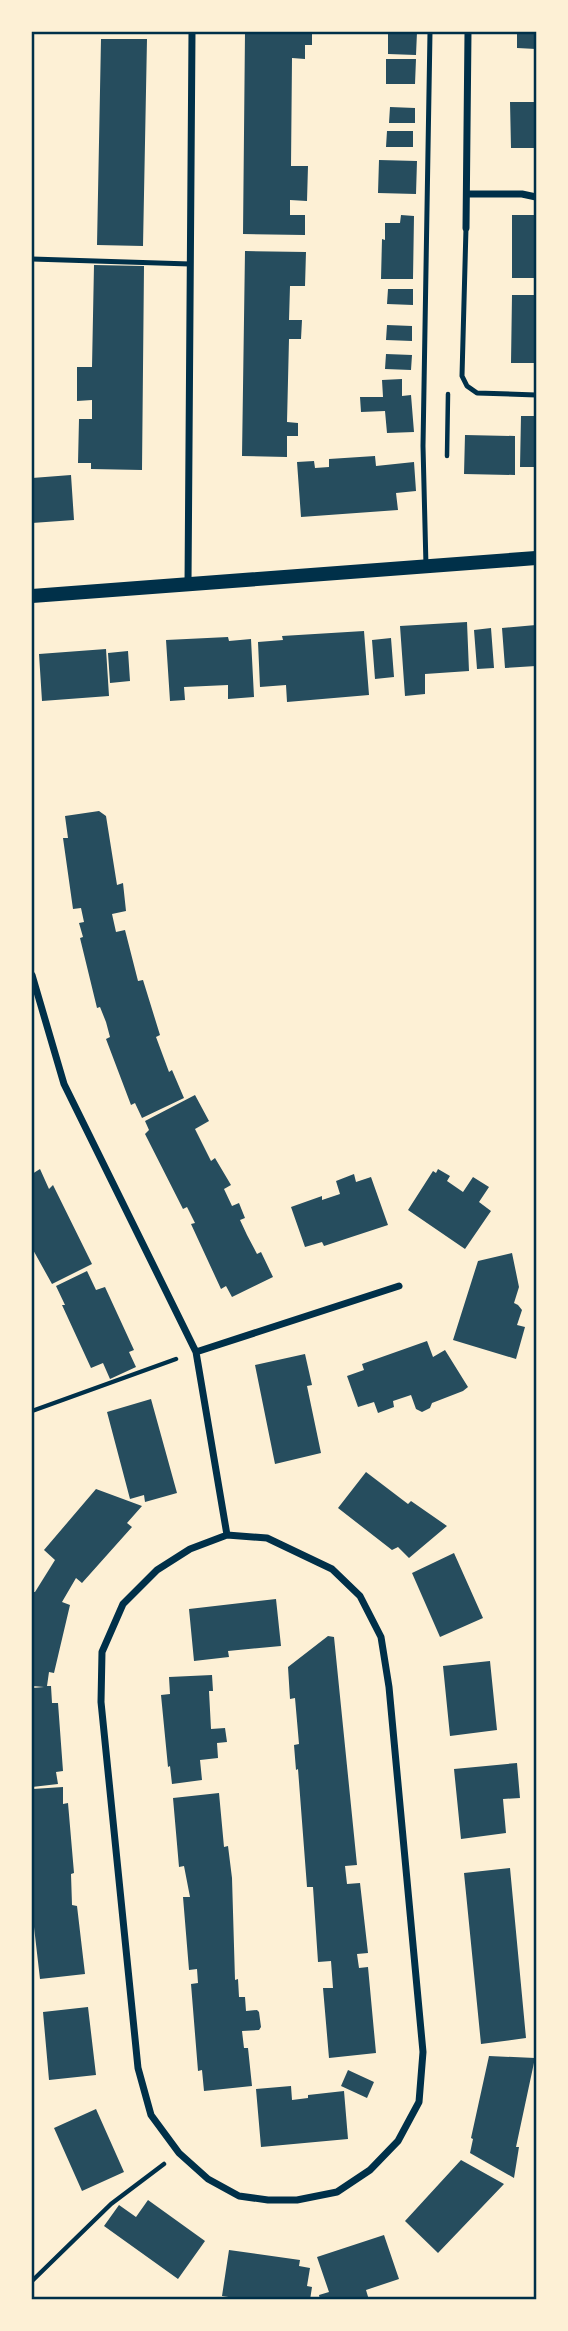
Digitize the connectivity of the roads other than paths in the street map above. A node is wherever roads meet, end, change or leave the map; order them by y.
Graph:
1 (192, 32) edge
2 (430, 32) edge
3 (468, 32) edge
4 (467, 194) junction
5 (537, 197) edge
6 (466, 228) joint
7 (32, 259) edge
8 (190, 264) junction
9 (537, 395) edge
10 (537, 558) edge
11 (426, 566) junction
12 (188, 584) junction
13 (32, 596) edge
14 (32, 975) edge
15 (399, 1286) dead end
16 (196, 1352) junction
17 (227, 1535) junction

1 - 8 street
2 - 11 lane
3 - 4 street
4 - 5 street
4 - 6 street
6 - 9 lane
7 - 8 lane
8 - 12 street
10 - 11 main road
11 - 12 main road
12 - 13 main road
14 - 16 street
15 - 16 street
16 - 17 street
17 - 17 street

